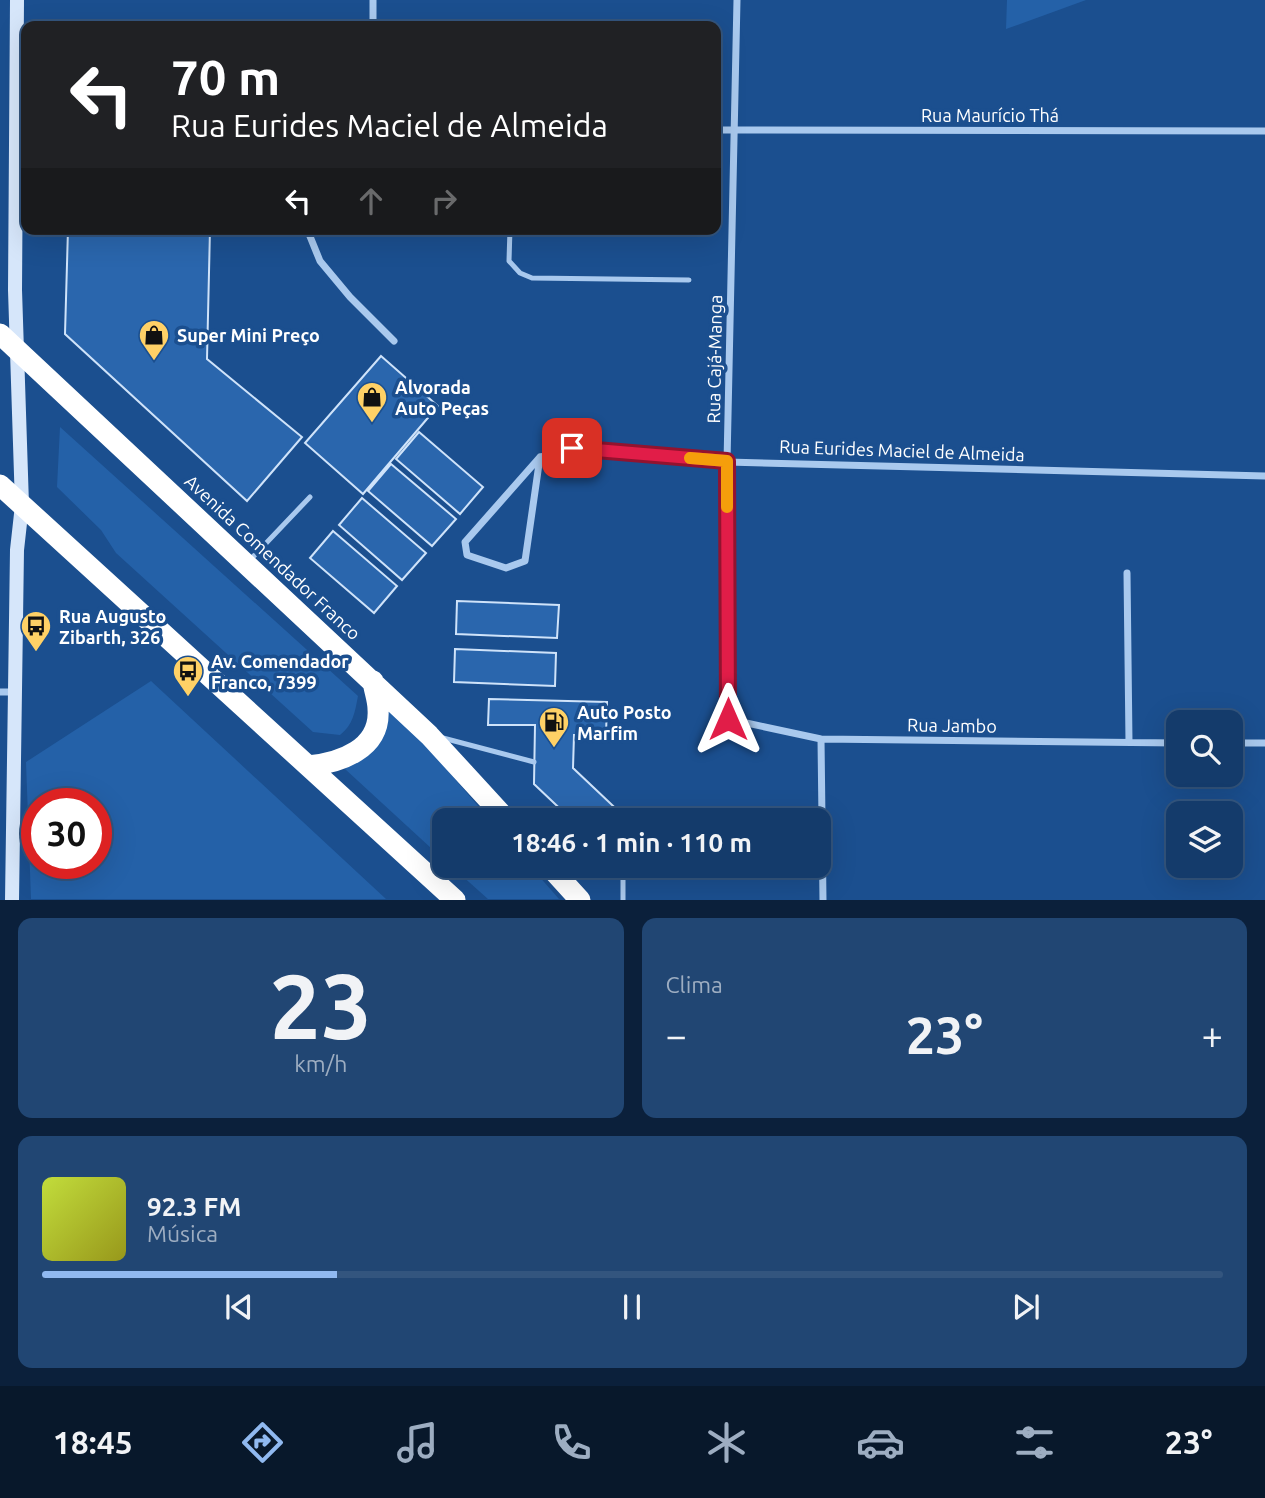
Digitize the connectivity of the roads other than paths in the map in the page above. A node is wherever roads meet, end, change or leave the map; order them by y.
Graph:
1 (17, 0) edge
2 (373, 0) edge
3 (737, 0) edge
4 (373, 21) edge
5 (21, 113) edge
6 (721, 130) edge
7 (735, 130) junction
8 (1265, 131) edge
9 (309, 235) edge
10 (510, 235) edge
11 (689, 280) dead end
12 (0, 334) edge
13 (394, 341) dead end
14 (19, 351) junction
15 (540, 457) junction
16 (727, 461) junction
17 (1265, 476) edge
18 (0, 485) edge
19 (310, 496) dead end
20 (22, 505) junction
21 (247, 563) junction
22 (1127, 573) dead end
23 (373, 681) junction
24 (7, 692) edge
25 (728, 719) joint
26 (429, 735) junction
27 (821, 739) junction
28 (1129, 742) junction
29 (1166, 743) edge
30 (1243, 743) edge
31 (1265, 744) edge
32 (534, 762) dead end
33 (309, 766) junction
34 (496, 808) edge
35 (560, 878) edge
36 (623, 878) edge
37 (12, 900) edge
38 (455, 900) edge
39 (580, 900) edge
40 (623, 900) edge
41 (823, 900) edge

1 - 5 main road
2 - 4 street
3 - 7 street, Rua Cajá-Manga
5 - 14 main road
6 - 7 street, Rua Maurício Thá
7 - 8 street, Rua Maurício Thá
7 - 16 street, Rua Cajá-Manga
9 - 13 street
10 - 11 lane
12 - 14 highway, Avenida Comendador Franco
14 - 20 main road
14 - 21 highway, Avenida Comendador Franco
15 - 15 street
15 - 16 street, Rua Eurides Maciel de Almeida
16 - 17 street, Rua Eurides Maciel de Almeida
16 - 25 street, Rua Cajá-Manga
18 - 20 highway
19 - 21 lane
20 - 24 main road
20 - 33 highway
21 - 23 highway, Avenida Comendador Franco
22 - 28 street
23 - 26 highway, Avenida Comendador Franco
23 - 33 highway
24 - 37 main road
25 - 27 street, Rua Jambo
26 - 32 lane
26 - 34 highway, Avenida Comendador Franco
27 - 28 street, Rua Jambo
27 - 41 street
28 - 29 street, Rua Jambo
30 - 31 street
33 - 38 highway
35 - 39 highway
36 - 40 lane

